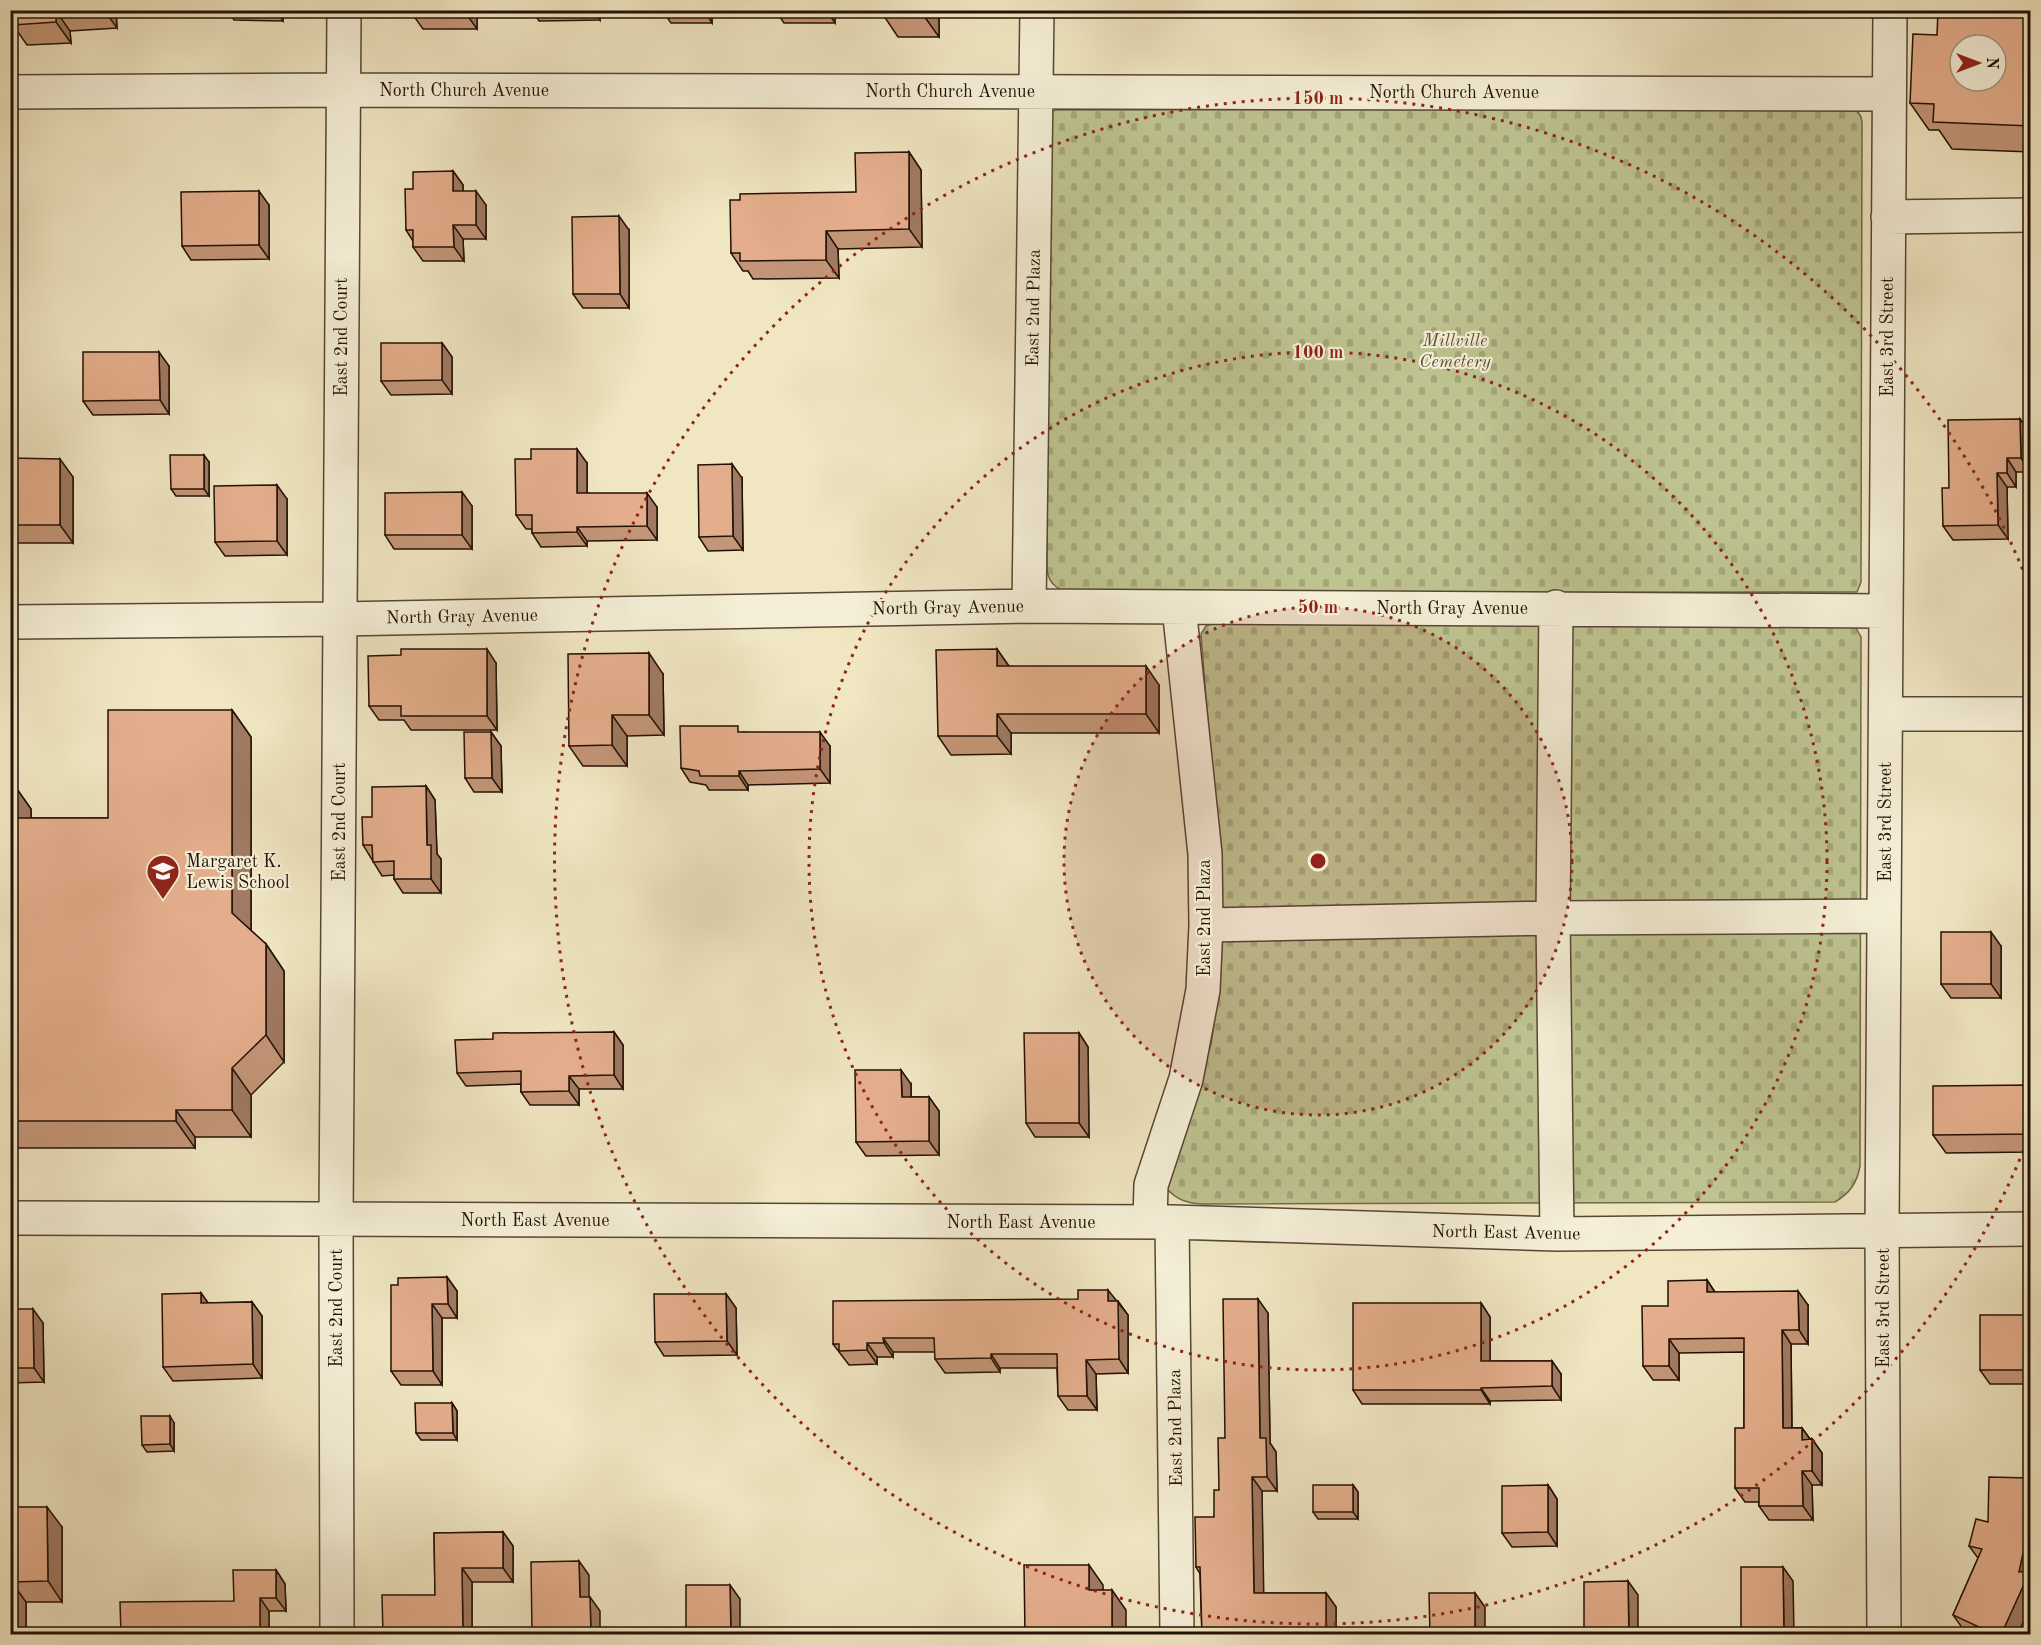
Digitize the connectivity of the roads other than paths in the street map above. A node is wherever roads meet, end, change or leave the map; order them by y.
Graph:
1 (344, 10) edge
2 (1037, 10) edge
3 (1890, 10) edge
4 (342, 90) junction
5 (10, 92) edge
6 (1036, 92) junction
7 (1889, 93) junction
8 (2031, 215) edge
9 (1888, 217) junction
10 (1029, 606) junction
11 (1179, 608) junction
12 (1556, 608) junction
13 (1886, 611) junction
14 (340, 619) junction
15 (10, 622) edge
16 (1886, 714) junction
17 (2031, 714) edge
18 (1884, 916) junction
19 (1554, 918) junction
20 (1206, 924) junction
21 (10, 1218) edge
22 (336, 1219) junction
23 (1161, 1222) junction
24 (2031, 1229) edge
25 (1882, 1231) junction
26 (1557, 1234) junction
27 (337, 1635) edge
28 (1177, 1635) edge
29 (1884, 1635) edge

1 - 4 street, East 2nd Court
2 - 6 street, East 2nd Plaza
3 - 7 street, East 3rd Street
4 - 5 street, North Church Avenue
4 - 6 street, North Church Avenue
4 - 14 street, East 2nd Court
6 - 7 street, North Church Avenue
6 - 10 street, East 2nd Plaza
7 - 9 street, East 3rd Street
8 - 9 street
9 - 13 street, East 3rd Street
10 - 11 street, North Gray Avenue
10 - 14 street, North Gray Avenue
11 - 12 street, North Gray Avenue
11 - 20 street, East 2nd Plaza
12 - 13 street, North Gray Avenue
12 - 19 street
13 - 16 street, East 3rd Street
14 - 15 street, North Gray Avenue
14 - 22 street, East 2nd Court
16 - 17 street
16 - 18 street, East 3rd Street
18 - 19 street
18 - 25 street, East 3rd Street
19 - 20 street
19 - 26 street
20 - 23 street, East 2nd Plaza
21 - 22 street, North East Avenue
22 - 23 street, North East Avenue
22 - 27 street, East 2nd Court
23 - 26 street, North East Avenue
23 - 28 street, East 2nd Plaza
24 - 25 street, North East Avenue
25 - 26 street, North East Avenue
25 - 29 street, East 3rd Street

